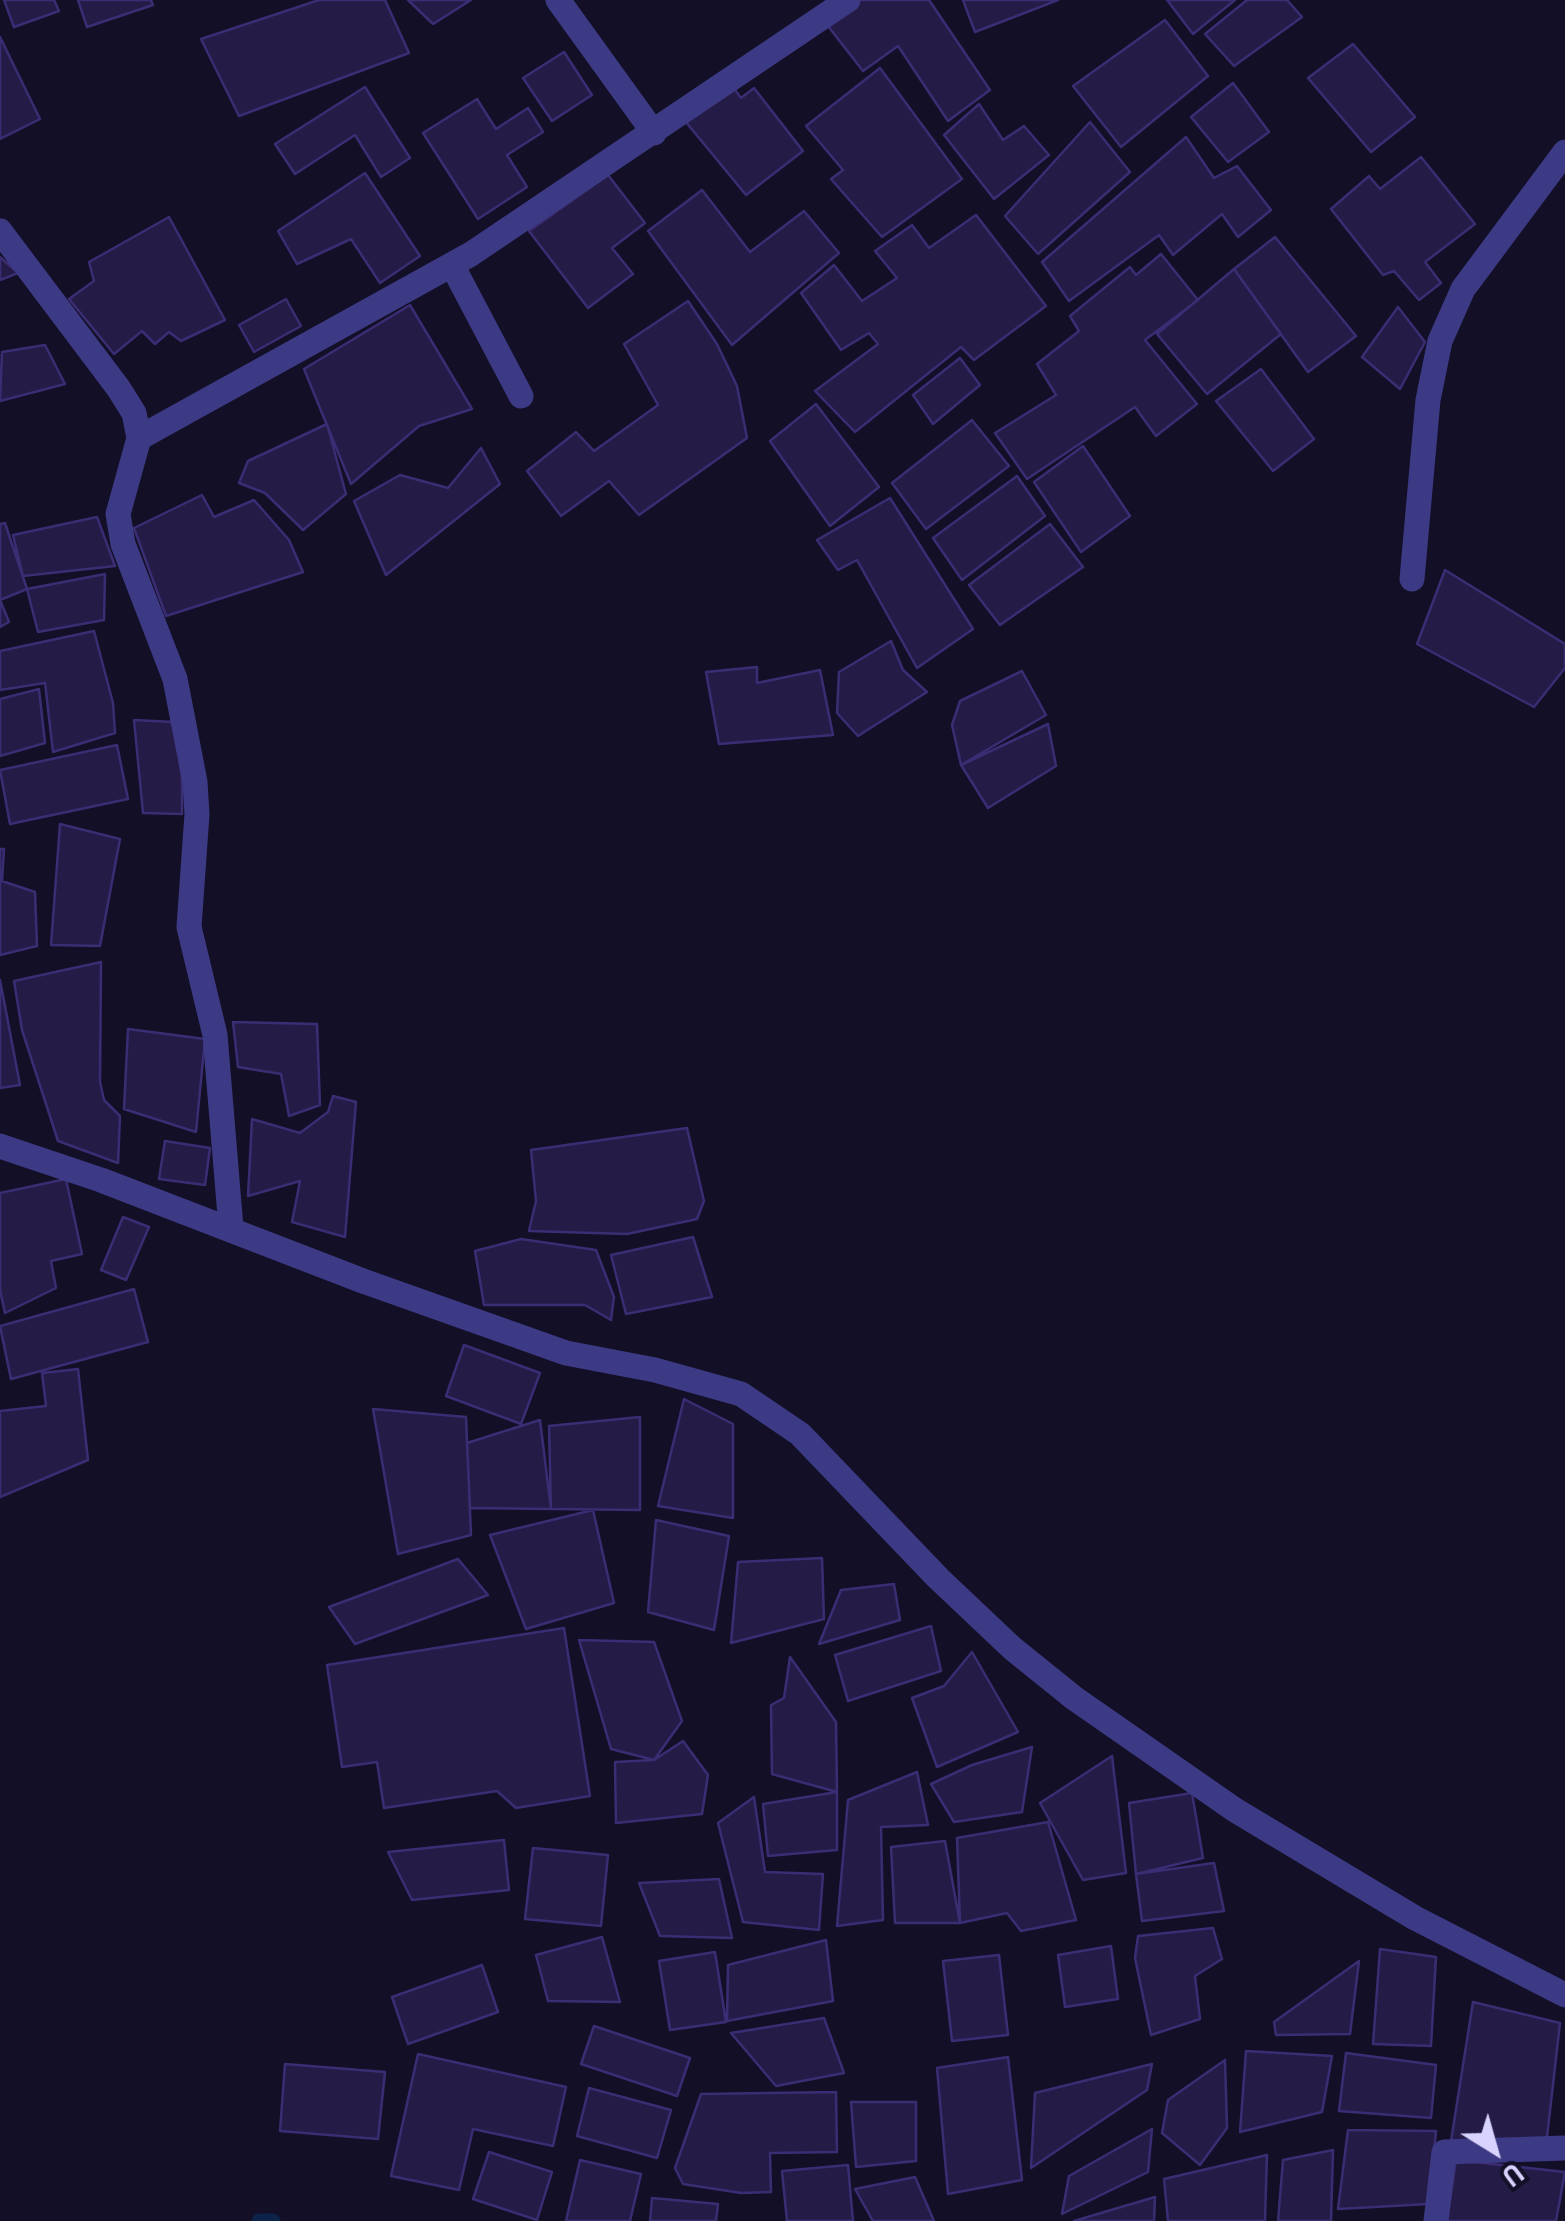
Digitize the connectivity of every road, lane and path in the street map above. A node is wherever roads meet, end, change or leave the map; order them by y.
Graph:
1 (558, 0) edge
2 (848, 0) edge
3 (654, 134) junction
4 (1565, 152) edge
5 (0, 231) edge
6 (452, 266) junction
7 (520, 396) dead end
8 (138, 438) junction
9 (1412, 578) dead end
10 (0, 1146) edge
11 (231, 1228) junction
12 (1565, 1995) edge
13 (1565, 2148) edge
14 (1436, 2221) edge

1 - 3 street
2 - 3 street
3 - 6 street
4 - 9 street
5 - 8 street
6 - 7 street
6 - 8 street
8 - 11 street
10 - 11 street
11 - 12 street
13 - 14 street

